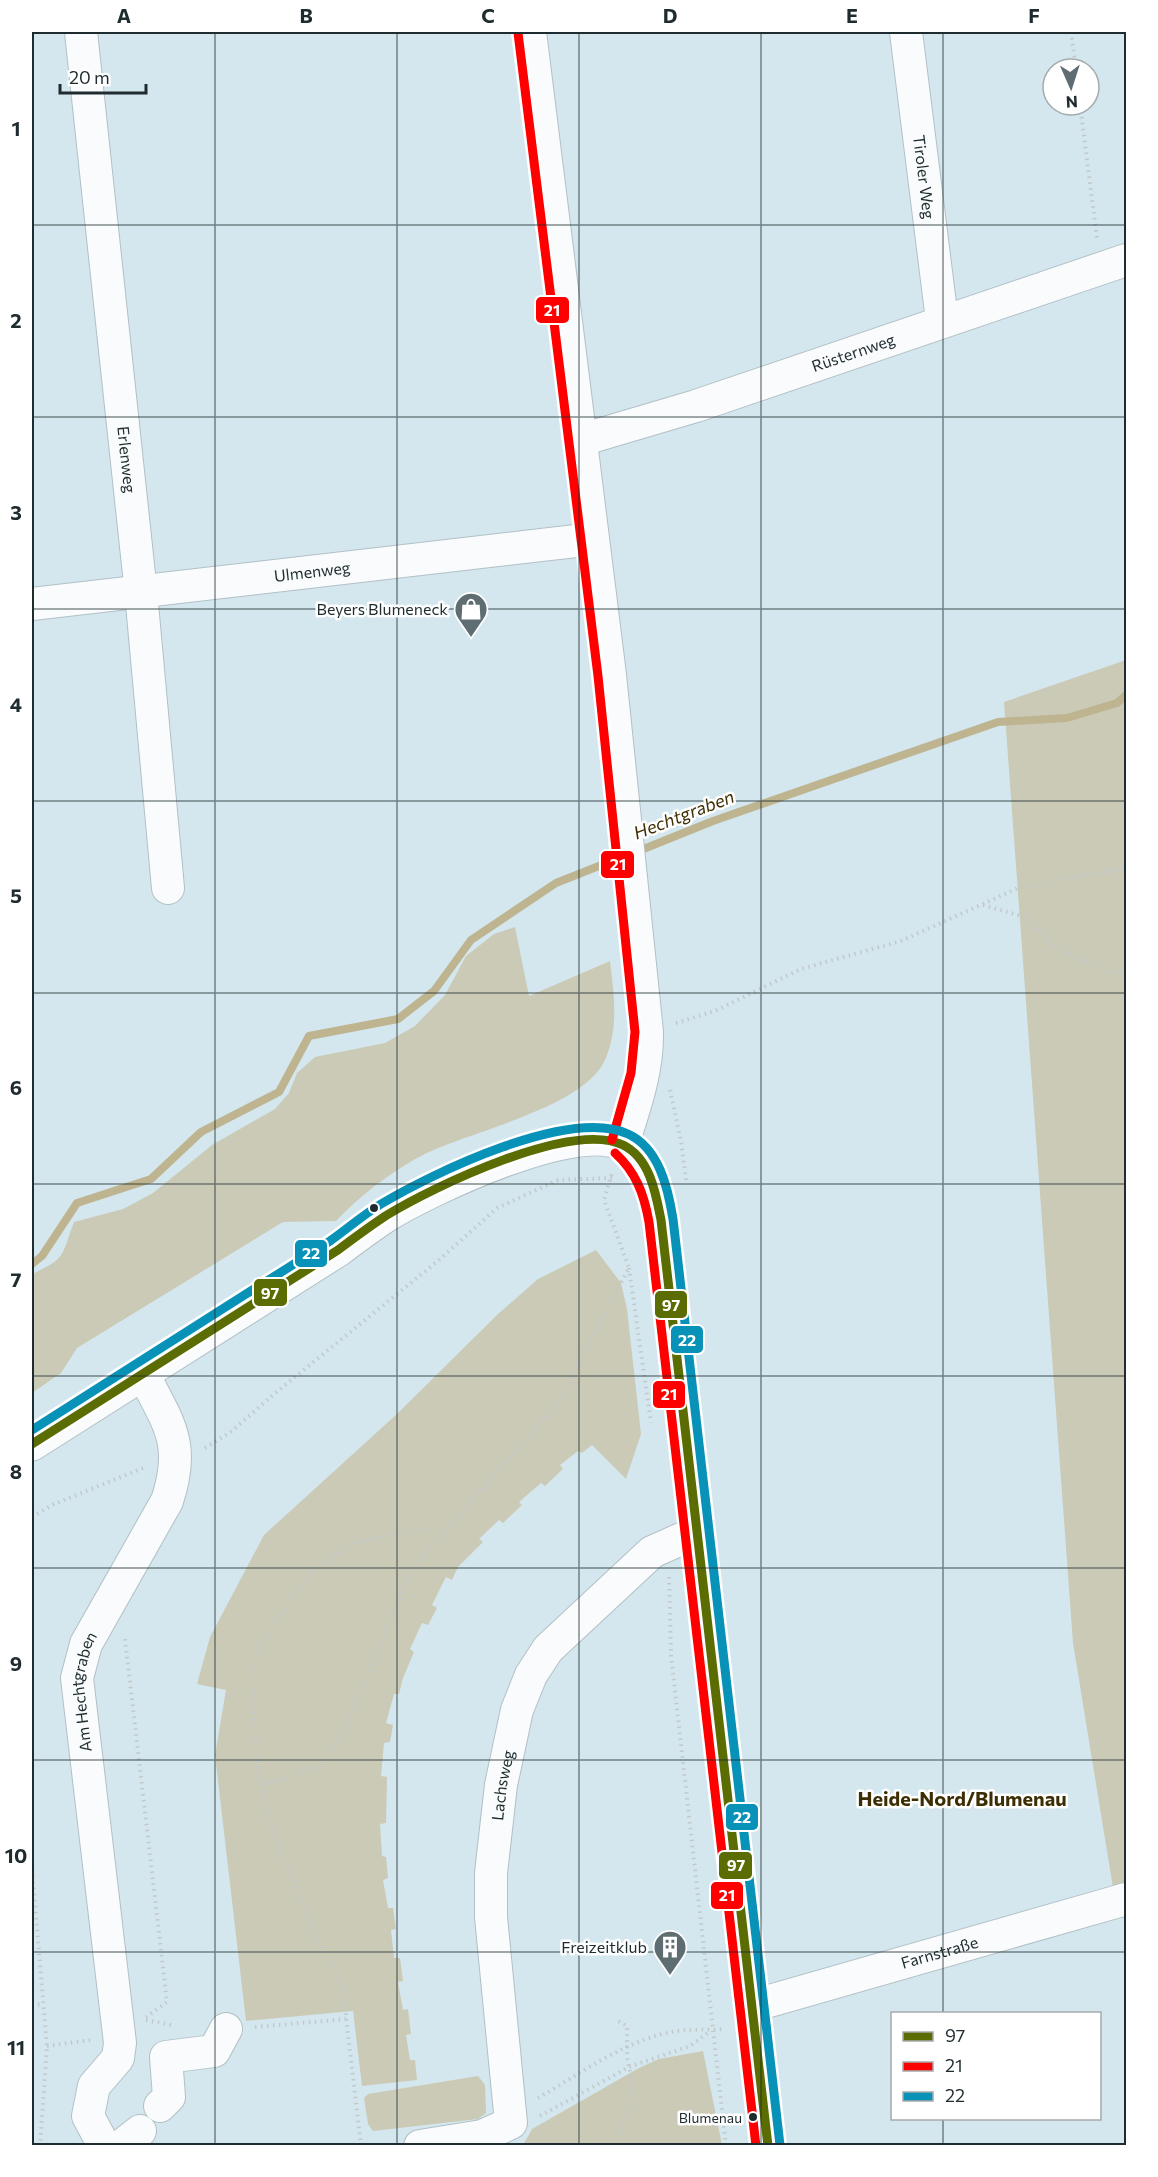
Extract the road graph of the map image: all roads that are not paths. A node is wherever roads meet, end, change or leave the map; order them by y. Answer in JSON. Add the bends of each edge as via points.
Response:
{"nodes":[{"id":1,"x":81,"y":32,"type":"edge"},
{"id":2,"x":530,"y":32,"type":"edge"},
{"id":3,"x":906,"y":32,"type":"edge"},
{"id":4,"x":1126,"y":260,"type":"edge"},
{"id":5,"x":942,"y":320,"type":"junction"},
{"id":6,"x":581,"y":440,"type":"junction"},
{"id":7,"x":593,"y":539,"type":"junction"},
{"id":8,"x":141,"y":593,"type":"junction"},
{"id":9,"x":32,"y":604,"type":"edge"},
{"id":10,"x":168,"y":888,"type":"dead end"},
{"id":11,"x":623,"y":1144,"type":"junction"},
{"id":12,"x":143,"y":1374,"type":"junction"},
{"id":13,"x":32,"y":1444,"type":"edge"},
{"id":14,"x":697,"y":1532,"type":"junction"},
{"id":15,"x":1126,"y":1899,"type":"edge"},
{"id":16,"x":754,"y":2016,"type":"junction"},
{"id":17,"x":226,"y":2029,"type":"dead end"},
{"id":18,"x":169,"y":2101,"type":"dead end"},
{"id":19,"x":104,"y":2145,"type":"edge"},
{"id":20,"x":420,"y":2145,"type":"edge"},
{"id":21,"x":768,"y":2145,"type":"edge"}],
"edges":[{"from":1,"to":8,"type":"street","name":"Erlenweg"},
{"from":2,"to":6,"type":"street"},
{"from":3,"to":5,"type":"street","name":"Tiroler Weg"},
{"from":4,"to":5,"type":"street","name":"Rüsternweg"},
{"from":5,"to":6,"type":"street","name":"Rüsternweg","via":[[696,406]]},
{"from":6,"to":7,"type":"street"},
{"from":7,"to":8,"type":"street","name":"Ulmenweg"},
{"from":7,"to":11,"type":"street","via":[[632,871],[648,1052]]},
{"from":8,"to":9,"type":"street","name":"Ulmenweg"},
{"from":8,"to":10,"type":"street","name":"Erlenweg"},
{"from":11,"to":12,"type":"street","via":[[586,1138],[551,1145],[453,1180],[387,1215]]},
{"from":11,"to":14,"type":"street","via":[[647,1170],[657,1196]]},
{"from":12,"to":13,"type":"street"},
{"from":12,"to":19,"type":"street","name":"Am Hechtgraben","via":[[171,1430],[177,1465],[167,1502],[86,1644],[76,1678],[120,2043],[118,2058],[94,2086],[88,2116]]},
{"from":14,"to":16,"type":"street"},
{"from":14,"to":20,"type":"street","name":"Lachsweg","via":[[652,1552],[548,1649],[531,1675],[517,1710],[501,1785],[491,1873],[491,1917],[511,2123],[482,2136]]},
{"from":15,"to":16,"type":"street","name":"Farnstraße"},
{"from":16,"to":21,"type":"street"},
{"from":17,"to":18,"type":"street","via":[[214,2051],[166,2057]]}]}
